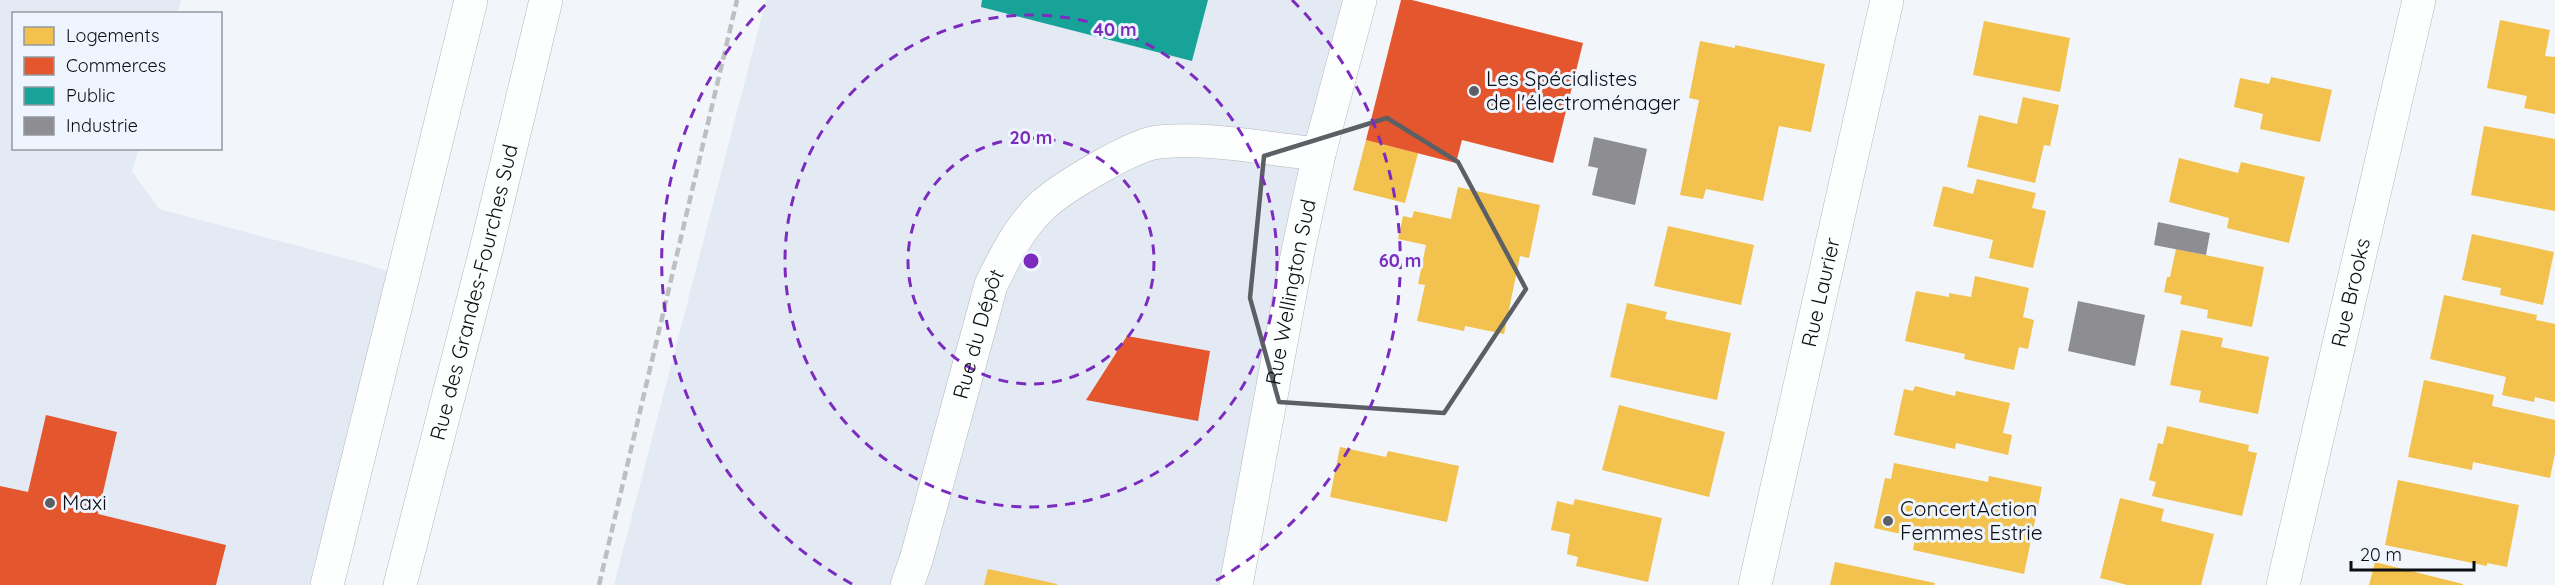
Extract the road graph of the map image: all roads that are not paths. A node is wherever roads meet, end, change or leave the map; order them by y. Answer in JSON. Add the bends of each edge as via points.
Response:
{"nodes":[{"id":1,"x":471,"y":0,"type":"edge"},
{"id":2,"x":546,"y":0,"type":"edge"},
{"id":3,"x":1360,"y":0,"type":"edge"},
{"id":4,"x":1887,"y":0,"type":"edge"},
{"id":5,"x":2420,"y":0,"type":"edge"},
{"id":6,"x":1319,"y":154,"type":"junction"},
{"id":7,"x":327,"y":585,"type":"edge"},
{"id":8,"x":400,"y":585,"type":"edge"},
{"id":9,"x":907,"y":585,"type":"edge"},
{"id":10,"x":1236,"y":585,"type":"edge"},
{"id":11,"x":1755,"y":585,"type":"edge"},
{"id":12,"x":2283,"y":585,"type":"edge"}],
"edges":[{"from":1,"to":7,"type":"street"},
{"from":2,"to":8,"type":"street","name":"Rue des Grandes-Fourches Sud"},
{"from":3,"to":6,"type":"street","name":"Rue Wellington Sud"},
{"from":4,"to":11,"type":"street","name":"Rue Laurier"},
{"from":5,"to":12,"type":"street","name":"Rue Brooks"},
{"from":6,"to":9,"type":"street","name":"Rue du Dépôt","via":[[1219,143],[1157,142],[1116,158],[1042,205],[1008,251],[991,285]]},
{"from":6,"to":10,"type":"street","name":"Rue Wellington Sud"}]}
